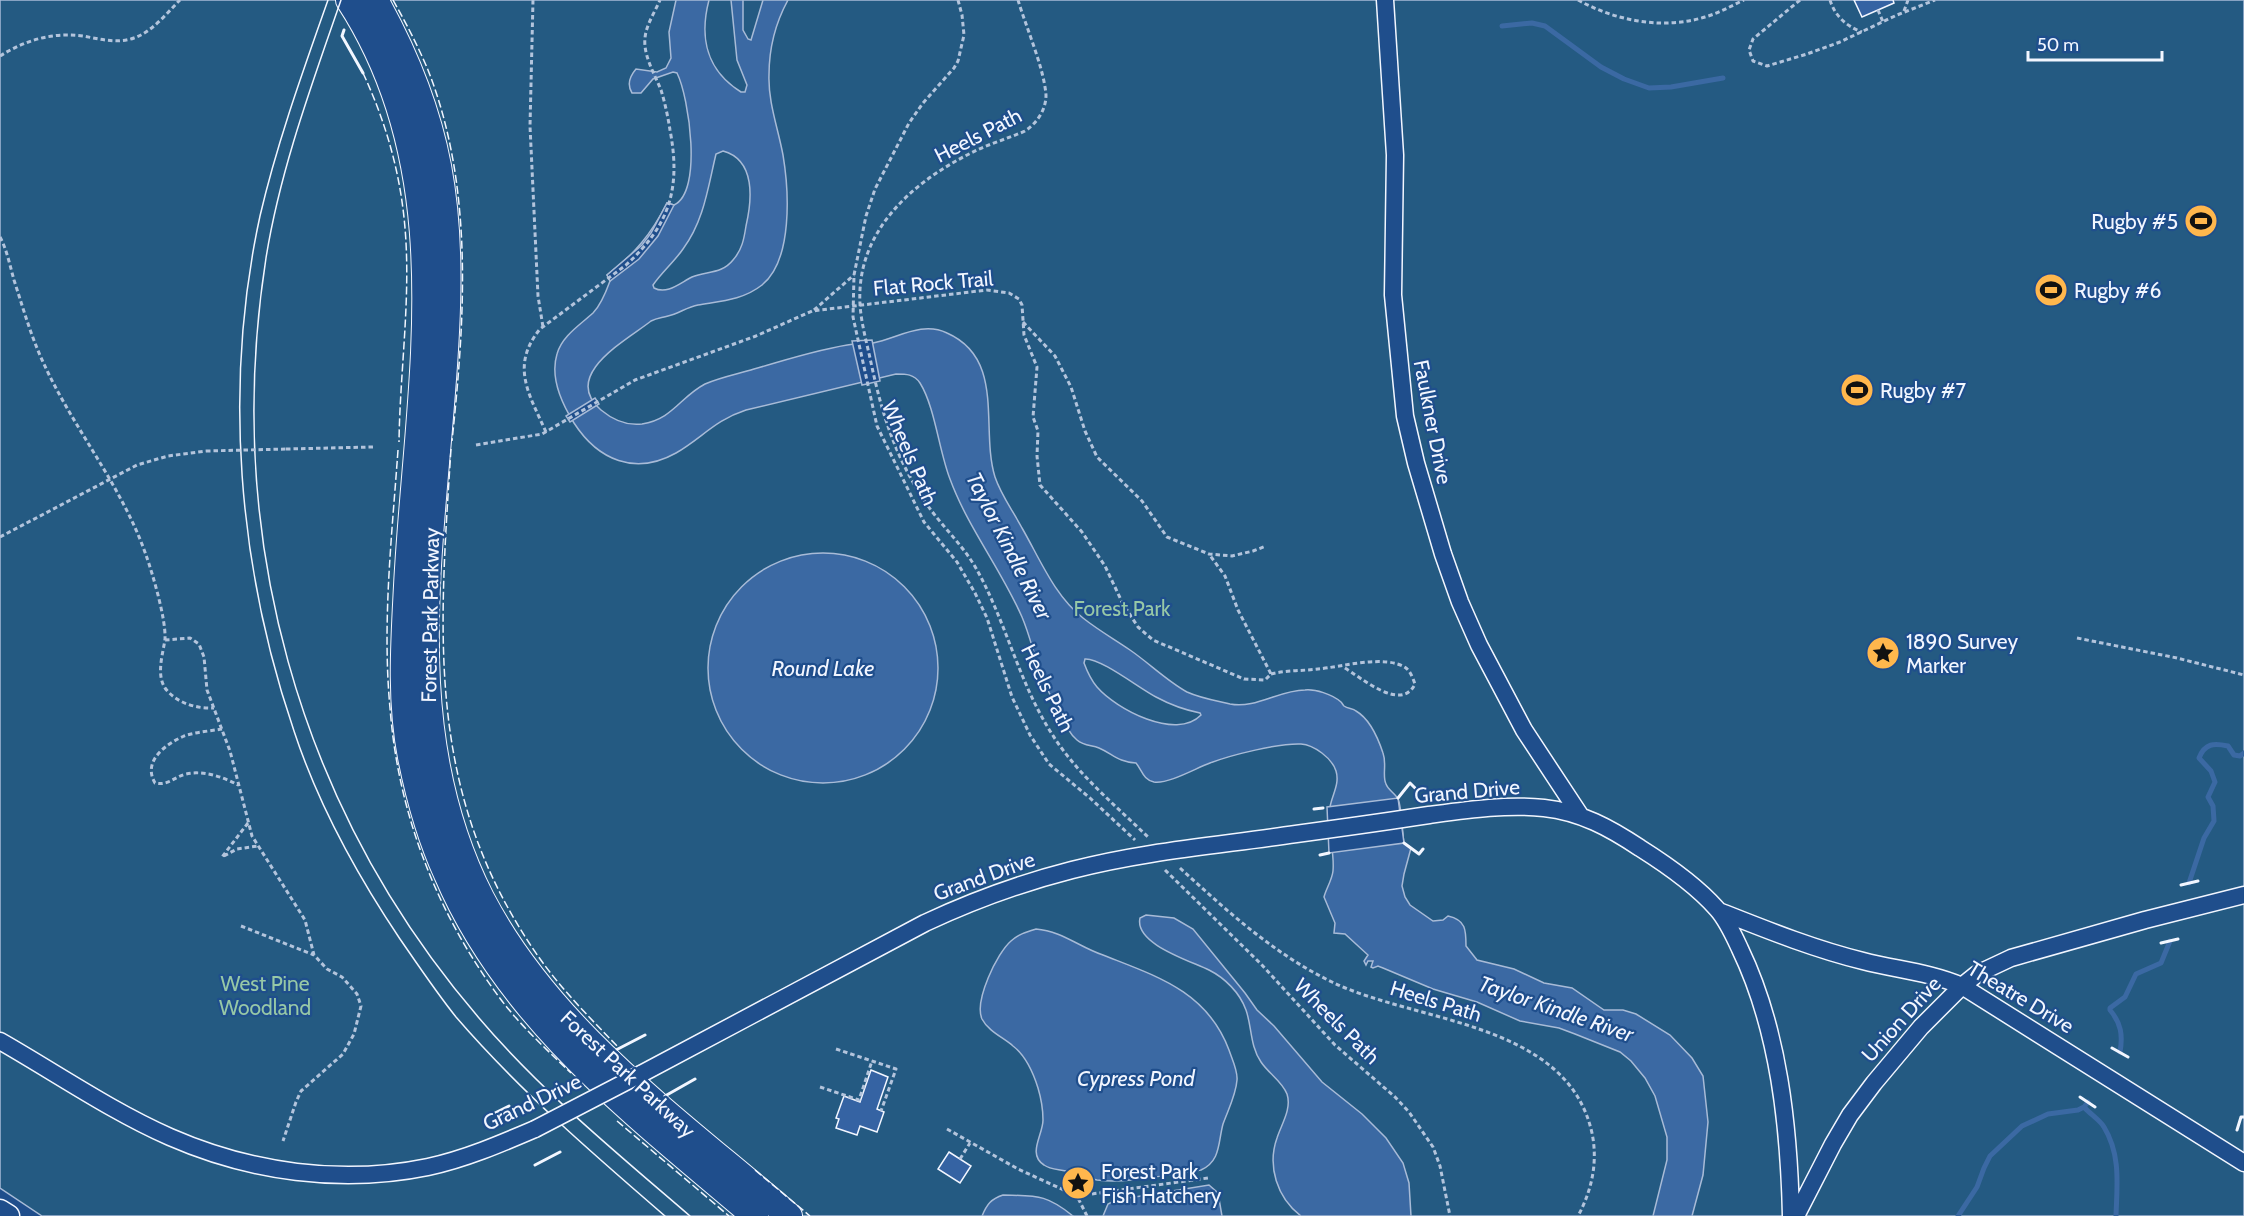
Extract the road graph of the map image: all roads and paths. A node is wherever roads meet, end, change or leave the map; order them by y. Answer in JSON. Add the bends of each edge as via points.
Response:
{"nodes":[{"id":1,"x":180,"y":0,"type":"edge"},
{"id":2,"x":533,"y":0,"type":"edge"},
{"id":3,"x":660,"y":0,"type":"edge"},
{"id":4,"x":958,"y":0,"type":"edge"},
{"id":5,"x":1017,"y":0,"type":"edge"},
{"id":6,"x":1385,"y":0,"type":"edge"},
{"id":7,"x":1578,"y":0,"type":"edge"},
{"id":8,"x":1744,"y":0,"type":"edge"},
{"id":9,"x":1800,"y":0,"type":"edge"},
{"id":10,"x":1830,"y":0,"type":"edge"},
{"id":11,"x":1908,"y":0,"type":"edge"},
{"id":12,"x":1935,"y":0,"type":"edge"},
{"id":13,"x":359,"y":2,"type":"edge"},
{"id":14,"x":1878,"y":10,"type":"dead end"},
{"id":15,"x":1904,"y":11,"type":"junction"},
{"id":16,"x":1883,"y":22,"type":"junction"},
{"id":17,"x":1862,"y":32,"type":"junction"},
{"id":18,"x":0,"y":57,"type":"edge"},
{"id":19,"x":0,"y":237,"type":"edge"},
{"id":20,"x":854,"y":275,"type":"junction"},
{"id":21,"x":860,"y":305,"type":"junction"},
{"id":22,"x":851,"y":306,"type":"junction"},
{"id":23,"x":812,"y":311,"type":"junction"},
{"id":24,"x":1023,"y":322,"type":"junction"},
{"id":25,"x":543,"y":327,"type":"junction"},
{"id":26,"x":547,"y":431,"type":"junction"},
{"id":27,"x":476,"y":445,"type":"dead end"},
{"id":28,"x":374,"y":447,"type":"dead end"},
{"id":29,"x":109,"y":479,"type":"junction"},
{"id":30,"x":0,"y":537,"type":"edge"},
{"id":31,"x":1266,"y":546,"type":"dead end"},
{"id":32,"x":1209,"y":554,"type":"junction"},
{"id":33,"x":2077,"y":638,"type":"dead end"},
{"id":34,"x":165,"y":640,"type":"junction"},
{"id":35,"x":1343,"y":667,"type":"junction"},
{"id":36,"x":1271,"y":674,"type":"junction"},
{"id":37,"x":2244,"y":675,"type":"edge"},
{"id":38,"x":214,"y":708,"type":"junction"},
{"id":39,"x":222,"y":729,"type":"junction"},
{"id":40,"x":238,"y":785,"type":"junction"},
{"id":41,"x":1580,"y":814,"type":"junction"},
{"id":42,"x":248,"y":823,"type":"junction"},
{"id":43,"x":1150,"y":839,"type":"dead end"},
{"id":44,"x":1135,"y":840,"type":"dead end"},
{"id":45,"x":258,"y":846,"type":"junction"},
{"id":46,"x":1180,"y":868,"type":"dead end"},
{"id":47,"x":1165,"y":870,"type":"dead end"},
{"id":48,"x":2244,"y":895,"type":"edge"},
{"id":49,"x":1719,"y":911,"type":"junction"},
{"id":50,"x":241,"y":926,"type":"dead end"},
{"id":51,"x":314,"y":955,"type":"junction"},
{"id":52,"x":1962,"y":986,"type":"junction"},
{"id":53,"x":0,"y":1041,"type":"edge"},
{"id":54,"x":836,"y":1049,"type":"dead end"},
{"id":55,"x":872,"y":1061,"type":"junction"},
{"id":56,"x":820,"y":1087,"type":"dead end"},
{"id":57,"x":881,"y":1111,"type":"dead end"},
{"id":58,"x":947,"y":1129,"type":"dead end"},
{"id":59,"x":283,"y":1141,"type":"dead end"},
{"id":60,"x":970,"y":1143,"type":"junction"},
{"id":61,"x":960,"y":1159,"type":"dead end"},
{"id":62,"x":2244,"y":1162,"type":"edge"},
{"id":63,"x":1208,"y":1178,"type":"dead end"},
{"id":64,"x":1077,"y":1196,"type":"junction"},
{"id":65,"x":0,"y":1211,"type":"edge"},
{"id":66,"x":8,"y":1216,"type":"edge"},
{"id":67,"x":755,"y":1216,"type":"edge"},
{"id":68,"x":789,"y":1216,"type":"edge"},
{"id":69,"x":1087,"y":1216,"type":"edge"},
{"id":70,"x":1450,"y":1216,"type":"edge"},
{"id":71,"x":1578,"y":1216,"type":"edge"},
{"id":72,"x":1791,"y":1216,"type":"edge"},
{"id":73,"x":1796,"y":1216,"type":"edge"}],
"edges":[{"from":1,"to":18,"type":"path","via":[[153,26],[132,39],[53,35],[25,43]]},
{"from":2,"to":25,"type":"path","via":[[530,126]]},
{"from":3,"to":25,"type":"path","via":[[644,40],[667,111],[675,152],[670,204],[650,242],[626,265]]},
{"from":4,"to":20,"type":"path","name":"Wheels Path","via":[[964,35],[958,61],[916,112],[881,176],[866,216]]},
{"from":5,"to":21,"type":"path","name":"Heels Path","via":[[1046,96],[1039,118],[1025,130],[938,172],[898,204],[869,248]]},
{"from":6,"to":41,"type":"street","name":"Faulkner Drive","via":[[1395,154],[1393,295],[1405,416],[1416,463],[1443,554],[1479,645],[1524,730]]},
{"from":7,"to":8,"type":"path","via":[[1614,15],[1659,23],[1704,17]]},
{"from":9,"to":17,"type":"path","via":[[1753,39],[1749,50],[1753,61],[1774,64]]},
{"from":10,"to":17,"type":"path","via":[[1839,17]]},
{"from":11,"to":15,"type":"path"},
{"from":12,"to":15,"type":"path"},
{"from":13,"to":67,"type":"main road","name":"Forest Park Parkway","via":[[398,103],[418,175],[423,222],[425,327],[403,659],[411,755],[427,823],[462,906],[522,1000],[592,1074]]},
{"from":13,"to":68,"type":"main road","name":"Forest Park Parkway","via":[[398,44],[422,105],[443,199],[447,318],[427,588],[425,679],[437,770],[462,854],[505,939],[562,1013],[654,1102]]},
{"from":14,"to":16,"type":"path"},
{"from":15,"to":16,"type":"path"},
{"from":16,"to":17,"type":"path"},
{"from":19,"to":29,"type":"path","via":[[43,362]]},
{"from":20,"to":22,"type":"path","name":"Wheels Path"},
{"from":20,"to":23,"type":"path"},
{"from":21,"to":22,"type":"path"},
{"from":21,"to":24,"type":"path","name":"Flat Rock Trail","via":[[987,290],[1009,293],[1019,299]]},
{"from":21,"to":43,"type":"path","name":"Heels Path","via":[[886,426],[921,496],[971,560],[989,592],[1016,661],[1052,735],[1083,773]]},
{"from":22,"to":23,"type":"path"},
{"from":22,"to":44,"type":"path","name":"Wheels Path","via":[[877,426],[915,505],[975,593],[1012,697],[1039,752]]},
{"from":23,"to":26,"type":"path","via":[[756,336],[656,371],[617,389]]},
{"from":24,"to":32,"type":"path","name":"Flat Rock Trail","via":[[1055,356],[1097,457],[1142,501],[1167,537]]},
{"from":24,"to":36,"type":"path","name":"Flat Rock Trail","via":[[1037,366],[1033,417],[1038,431],[1040,485],[1082,532],[1138,627],[1153,640],[1244,679],[1265,680]]},
{"from":25,"to":26,"type":"path","via":[[531,340],[523,366]]},
{"from":26,"to":27,"type":"path"},
{"from":28,"to":29,"type":"path","bridge":true,"via":[[206,451],[152,460]]},
{"from":29,"to":30,"type":"path"},
{"from":29,"to":34,"type":"path","via":[[146,554]]},
{"from":31,"to":32,"type":"path","name":"Flat Rock Trail","via":[[1232,556]]},
{"from":32,"to":36,"type":"path","via":[[1225,576]]},
{"from":33,"to":37,"type":"path"},
{"from":34,"to":38,"type":"path","via":[[190,638],[199,644]]},
{"from":34,"to":38,"type":"path","via":[[161,672],[164,687],[186,704]]},
{"from":35,"to":35,"type":"path","name":"Flat Rock Trail","via":[[1390,662],[1406,668],[1415,684],[1405,695],[1388,695]]},
{"from":35,"to":36,"type":"path","name":"Flat Rock Trail"},
{"from":38,"to":39,"type":"path"},
{"from":39,"to":40,"type":"path"},
{"from":39,"to":40,"type":"path","via":[[185,736],[168,744],[151,765],[151,776],[155,783],[163,785],[201,773]]},
{"from":40,"to":42,"type":"path"},
{"from":41,"to":49,"type":"street","name":"Grand Drive","via":[[1651,854]]},
{"from":41,"to":53,"type":"street","name":"Grand Drive","bridge":true,"via":[[1514,807],[1401,819],[1131,858],[1018,885],[925,923],[535,1129],[427,1167],[355,1175],[279,1170],[222,1156],[126,1115]]},
{"from":42,"to":45,"type":"path"},
{"from":42,"to":45,"type":"path","via":[[222,857],[237,849]]},
{"from":45,"to":51,"type":"path","via":[[305,920]]},
{"from":46,"to":71,"type":"path","name":"Heels Path","via":[[1244,925],[1314,972],[1358,992],[1500,1037],[1529,1051],[1554,1070],[1584,1109],[1593,1138],[1593,1177]]},
{"from":47,"to":70,"type":"path","name":"Wheels Path","via":[[1261,964],[1335,1045],[1395,1097],[1421,1126],[1436,1156]]},
{"from":48,"to":52,"type":"street","name":"Union Drive","via":[[2011,958]]},
{"from":49,"to":52,"type":"street","name":"Theatre Drive","via":[[1827,952],[1921,972]]},
{"from":49,"to":72,"type":"street","name":"Grand Drive","via":[[1744,957],[1770,1035],[1785,1124]]},
{"from":50,"to":51,"type":"path"},
{"from":51,"to":59,"type":"path","via":[[357,994],[360,1013],[343,1053],[301,1091]]},
{"from":52,"to":62,"type":"street","name":"Theatre Drive"},
{"from":52,"to":73,"type":"street","name":"Union Drive","via":[[1898,1053],[1850,1115]]},
{"from":54,"to":55,"type":"path"},
{"from":55,"to":56,"type":"path","via":[[859,1100]]},
{"from":55,"to":57,"type":"path","via":[[896,1069]]},
{"from":58,"to":60,"type":"path"},
{"from":60,"to":61,"type":"path"},
{"from":60,"to":64,"type":"path"},
{"from":63,"to":64,"type":"path"},
{"from":64,"to":69,"type":"path"},
{"from":65,"to":66,"type":"main road"}]}
